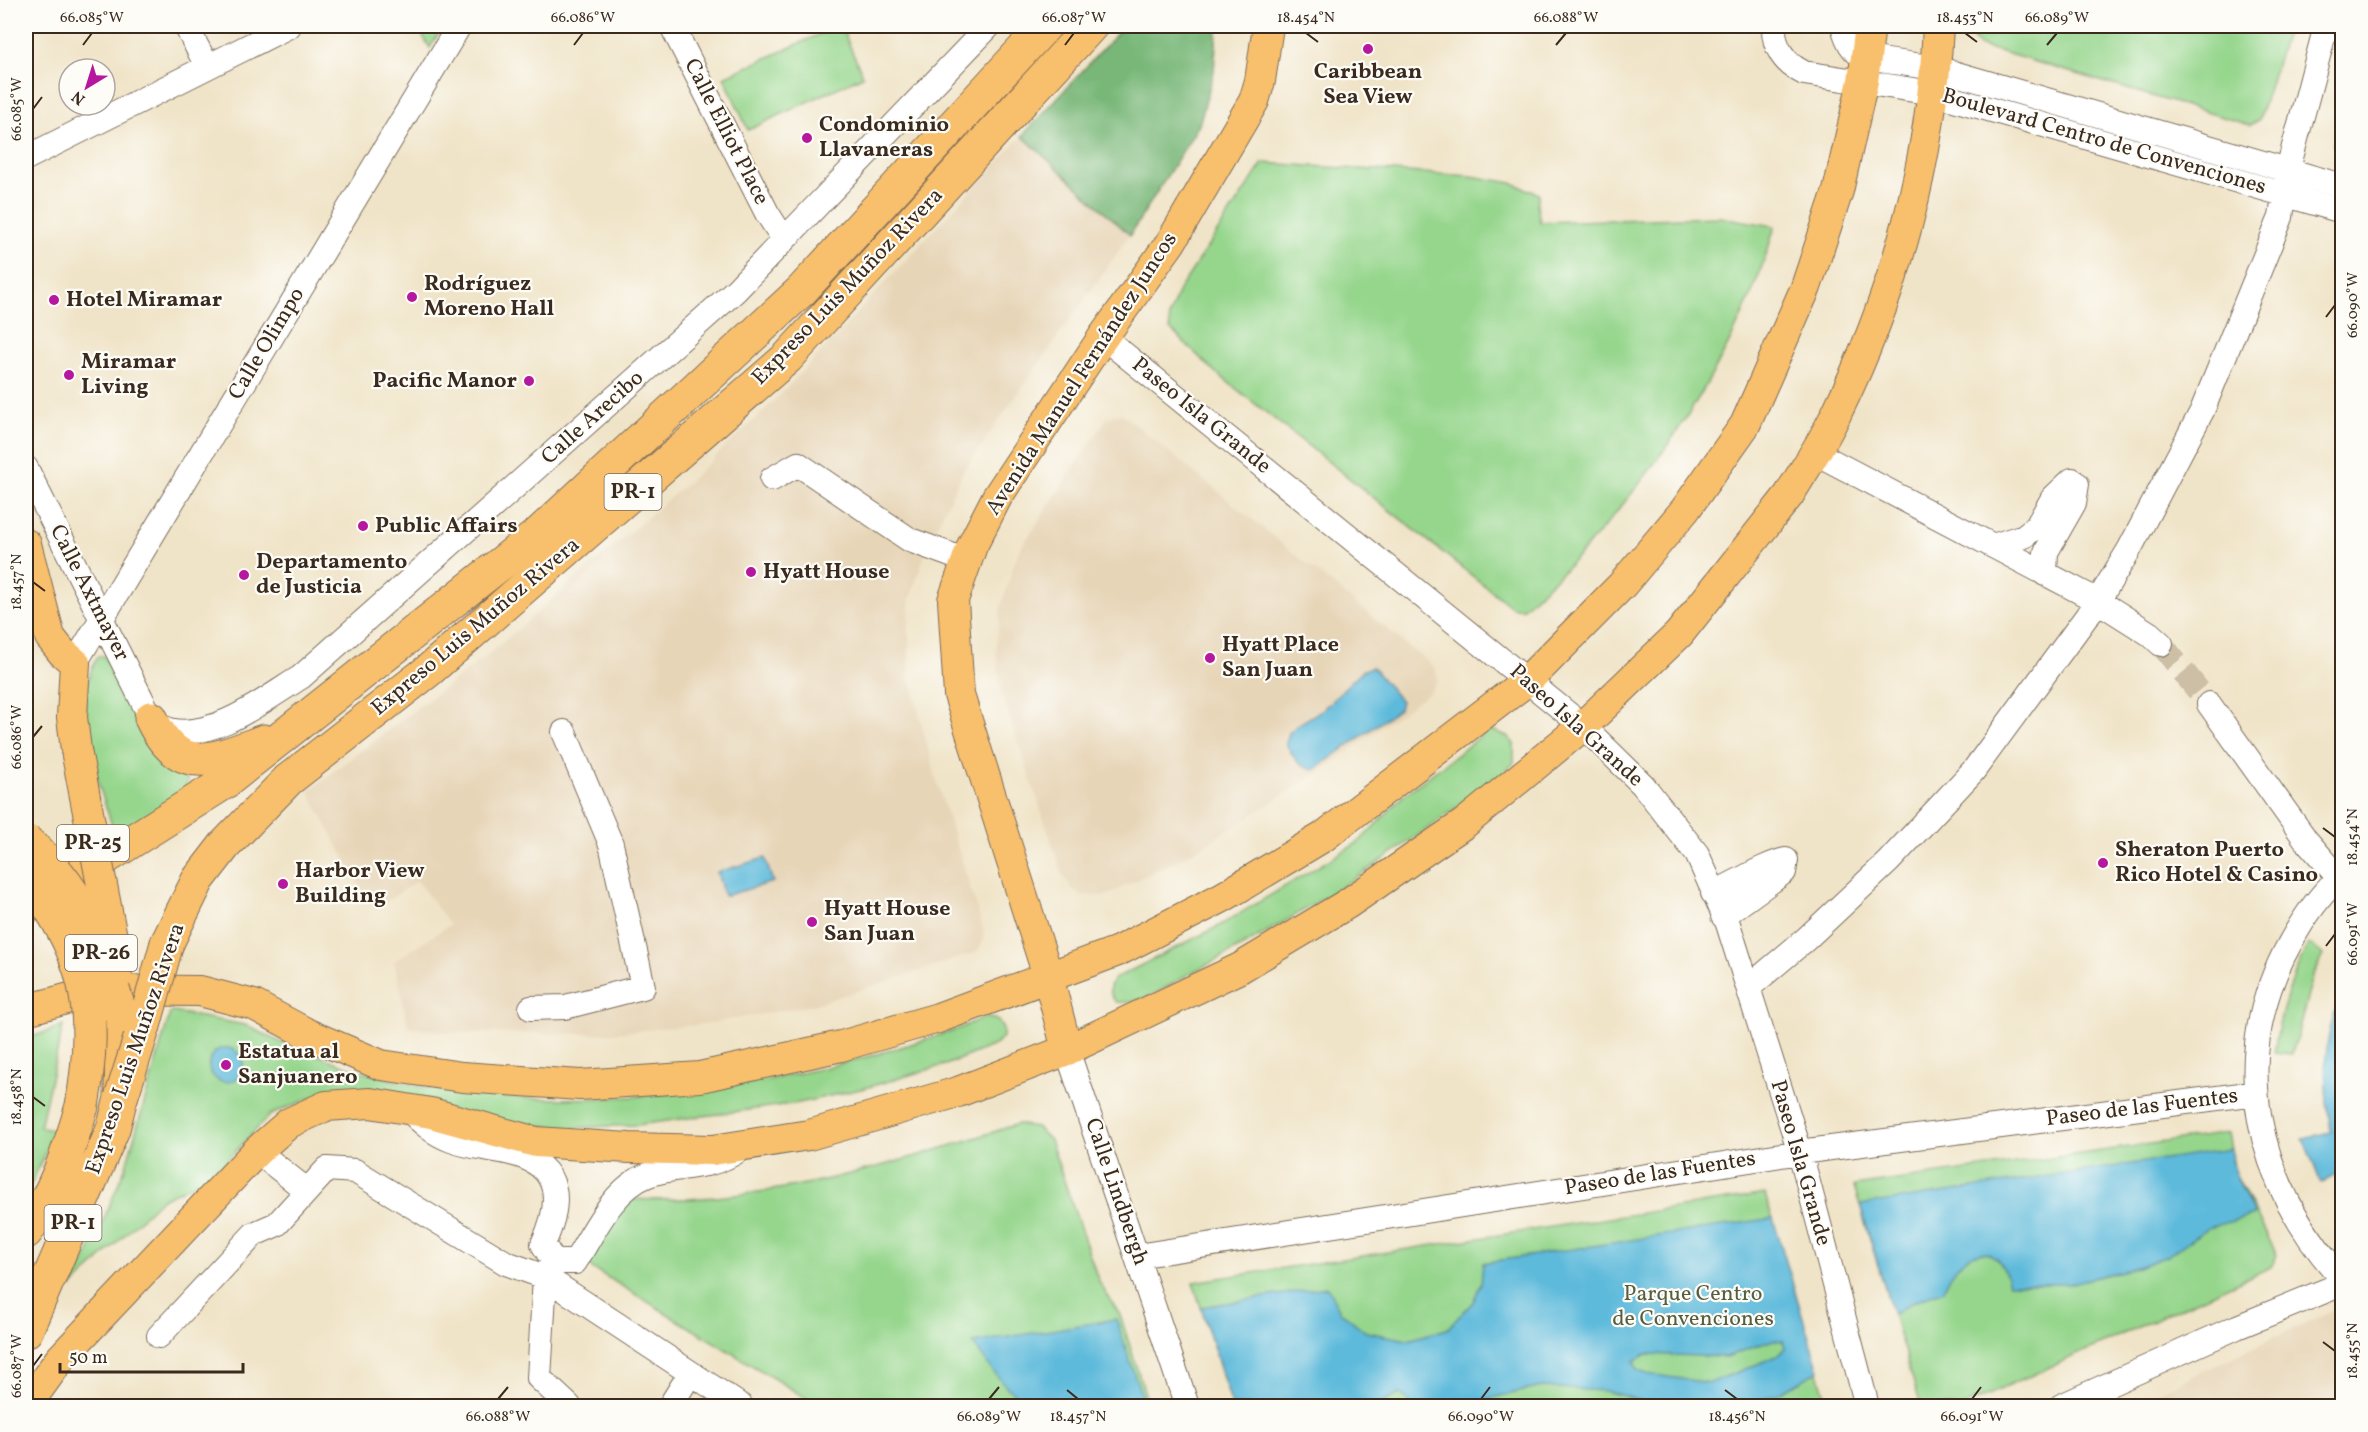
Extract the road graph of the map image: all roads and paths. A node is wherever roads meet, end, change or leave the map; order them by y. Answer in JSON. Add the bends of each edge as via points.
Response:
{"nodes":[{"id":1,"x":186,"y":26,"type":"edge"},
{"id":2,"x":289,"y":26,"type":"edge"},
{"id":3,"x":459,"y":26,"type":"edge"},
{"id":4,"x":672,"y":26,"type":"edge"},
{"id":5,"x":989,"y":26,"type":"edge"},
{"id":6,"x":1045,"y":26,"type":"edge"},
{"id":7,"x":1091,"y":26,"type":"edge"},
{"id":8,"x":1268,"y":26,"type":"edge"},
{"id":9,"x":1774,"y":26,"type":"edge"},
{"id":10,"x":1843,"y":26,"type":"edge"},
{"id":11,"x":1870,"y":26,"type":"edge"},
{"id":12,"x":1938,"y":26,"type":"edge"},
{"id":13,"x":2326,"y":26,"type":"edge"},
{"id":14,"x":207,"y":66,"type":"junction"},
{"id":15,"x":1864,"y":70,"type":"junction"},
{"id":16,"x":1934,"y":81,"type":"junction"},
{"id":17,"x":26,"y":158,"type":"edge"},
{"id":18,"x":2288,"y":169,"type":"junction"},
{"id":19,"x":2343,"y":186,"type":"edge"},
{"id":20,"x":2285,"y":193,"type":"junction"},
{"id":21,"x":2343,"y":211,"type":"edge"},
{"id":22,"x":783,"y":238,"type":"junction"},
{"id":23,"x":1103,"y":337,"type":"junction"},
{"id":24,"x":1814,"y":452,"type":"junction"},
{"id":25,"x":26,"y":468,"type":"edge"},
{"id":26,"x":772,"y":479,"type":"dead end"},
{"id":27,"x":26,"y":544,"type":"edge"},
{"id":28,"x":1993,"y":546,"type":"junction"},
{"id":29,"x":967,"y":561,"type":"junction"},
{"id":30,"x":2045,"y":574,"type":"junction"},
{"id":31,"x":2098,"y":601,"type":"junction"},
{"id":32,"x":102,"y":618,"type":"junction"},
{"id":33,"x":2161,"y":644,"type":"tunnel mouth"},
{"id":34,"x":75,"y":663,"type":"junction"},
{"id":35,"x":1528,"y":680,"type":"junction"},
{"id":36,"x":2209,"y":704,"type":"tunnel mouth"},
{"id":37,"x":151,"y":718,"type":"junction"},
{"id":38,"x":1583,"y":726,"type":"junction"},
{"id":39,"x":291,"y":730,"type":"junction"},
{"id":40,"x":564,"y":732,"type":"dead end"},
{"id":41,"x":26,"y":841,"type":"edge"},
{"id":42,"x":26,"y":875,"type":"edge"},
{"id":43,"x":2341,"y":877,"type":"edge"},
{"id":44,"x":1713,"y":893,"type":"junction"},
{"id":45,"x":26,"y":908,"type":"edge"},
{"id":46,"x":1724,"y":916,"type":"junction"},
{"id":47,"x":1048,"y":976,"type":"junction"},
{"id":48,"x":1749,"y":987,"type":"junction"},
{"id":49,"x":531,"y":1008,"type":"dead end"},
{"id":50,"x":26,"y":1010,"type":"edge"},
{"id":51,"x":122,"y":1017,"type":"junction"},
{"id":52,"x":1067,"y":1050,"type":"junction"},
{"id":53,"x":2256,"y":1093,"type":"junction"},
{"id":54,"x":121,"y":1098,"type":"junction"},
{"id":55,"x":408,"y":1108,"type":"junction"},
{"id":56,"x":750,"y":1144,"type":"junction"},
{"id":57,"x":257,"y":1152,"type":"junction"},
{"id":58,"x":1800,"y":1152,"type":"junction"},
{"id":59,"x":306,"y":1190,"type":"junction"},
{"id":60,"x":26,"y":1232,"type":"edge"},
{"id":61,"x":1137,"y":1256,"type":"junction"},
{"id":62,"x":550,"y":1270,"type":"junction"},
{"id":63,"x":2343,"y":1278,"type":"edge"},
{"id":64,"x":2343,"y":1284,"type":"edge"},
{"id":65,"x":26,"y":1331,"type":"edge"},
{"id":66,"x":159,"y":1336,"type":"dead end"},
{"id":67,"x":690,"y":1374,"type":"junction"},
{"id":68,"x":26,"y":1407,"type":"edge"},
{"id":69,"x":569,"y":1407,"type":"edge"},
{"id":70,"x":670,"y":1407,"type":"edge"},
{"id":71,"x":741,"y":1407,"type":"edge"},
{"id":72,"x":1187,"y":1407,"type":"edge"},
{"id":73,"x":1867,"y":1407,"type":"edge"},
{"id":74,"x":2061,"y":1407,"type":"edge"}],
"edges":[{"from":1,"to":14,"type":"street"},
{"from":2,"to":14,"type":"street"},
{"from":3,"to":32,"type":"street","name":"Calle Olimpo"},
{"from":4,"to":22,"type":"street","name":"Calle Elliot Place"},
{"from":5,"to":22,"type":"street","name":"Calle Arecibo"},
{"from":6,"to":39,"type":"highway","name":"Expreso Luis Muñoz Rivera","number":"PR-1","via":[[792,299],[538,534]]},
{"from":7,"to":54,"type":"highway","name":"Expreso Luis Muñoz Rivera","number":"PR-1","bridge":true,"via":[[787,358],[428,671],[288,780],[218,854],[198,880],[167,943]]},
{"from":8,"to":23,"type":"main road","name":"Avenida Manuel Fernández Juncos","via":[[1254,101],[1170,242]]},
{"from":9,"to":15,"type":"street","name":"Boulevard Centro de Convenciones","via":[[1777,47],[1794,68],[1804,73]]},
{"from":10,"to":15,"type":"street"},
{"from":11,"to":15,"type":"main road"},
{"from":12,"to":16,"type":"main road"},
{"from":13,"to":18,"type":"street"},
{"from":14,"to":17,"type":"street"},
{"from":15,"to":16,"type":"street","name":"Boulevard Centro de Convenciones"},
{"from":15,"to":35,"type":"main road","via":[[1838,191],[1806,287],[1745,425],[1685,510],[1622,585]]},
{"from":16,"to":18,"type":"street","name":"Boulevard Centro de Convenciones"},
{"from":16,"to":20,"type":"street","name":"Boulevard Centro de Convenciones"},
{"from":16,"to":24,"type":"main road","via":[[1909,224],[1875,329],[1837,414]]},
{"from":18,"to":19,"type":"street","name":"Boulevard Centro de Convenciones"},
{"from":18,"to":20,"type":"street"},
{"from":20,"to":21,"type":"street","name":"Boulevard Centro de Convenciones"},
{"from":20,"to":31,"type":"street","via":[[2281,217],[2202,411],[2169,478]]},
{"from":22,"to":37,"type":"street","name":"Calle Arecibo","via":[[736,290],[301,677],[238,716],[208,728],[168,730]]},
{"from":23,"to":29,"type":"main road","name":"Avenida Manuel Fernández Juncos","via":[[997,497]]},
{"from":23,"to":35,"type":"street","name":"Paseo Isla Grande"},
{"from":24,"to":28,"type":"street"},
{"from":24,"to":38,"type":"main road","via":[[1789,495],[1679,634]]},
{"from":25,"to":32,"type":"street","name":"Calle Axtmayer"},
{"from":26,"to":29,"type":"street","via":[[798,464],[910,540]]},
{"from":27,"to":34,"type":"main road","via":[[50,637]]},
{"from":28,"to":30,"type":"street"},
{"from":28,"to":30,"type":"street","via":[[2024,536],[2037,526],[2053,498],[2074,482],[2074,503],[2046,552]]},
{"from":29,"to":47,"type":"main road","name":"Avenida Manuel Fernández Juncos","via":[[953,600],[959,695]]},
{"from":30,"to":31,"type":"street"},
{"from":31,"to":33,"type":"street"},
{"from":31,"to":48,"type":"street","via":[[1974,770],[1888,862]]},
{"from":32,"to":34,"type":"street","name":"Calle Olimpo"},
{"from":32,"to":37,"type":"street","name":"Calle Axtmayer"},
{"from":34,"to":51,"type":"main road","number":"PR-25","bridge":true,"via":[[72,717],[76,750],[112,937]]},
{"from":35,"to":38,"type":"street","name":"Paseo Isla Grande"},
{"from":35,"to":47,"type":"main road","via":[[1323,837],[1223,897],[1118,951]]},
{"from":36,"to":43,"type":"street","via":[[2306,840]]},
{"from":37,"to":39,"type":"highway","via":[[170,749],[187,758],[209,760]]},
{"from":38,"to":44,"type":"street","name":"Paseo Isla Grande","via":[[1643,784],[1696,854]]},
{"from":38,"to":52,"type":"main road","via":[[1465,823],[1347,904],[1240,968]]},
{"from":39,"to":45,"type":"highway","name":"Expreso Luis Muñoz Rivera","number":"PR-1","via":[[224,783]]},
{"from":40,"to":49,"type":"street","via":[[611,844],[643,987],[566,1007]]},
{"from":41,"to":51,"type":"highway","number":"PR-26","bridge":true,"via":[[74,891],[90,922]]},
{"from":42,"to":60,"type":"highway","bridge":true,"via":[[74,951],[90,1020],[90,1060],[70,1146],[54,1185]]},
{"from":43,"to":53,"type":"street","via":[[2299,927],[2271,983],[2259,1022]]},
{"from":44,"to":46,"type":"street","name":"Paseo Isla Grande"},
{"from":44,"to":46,"type":"street","via":[[1786,860],[1784,872]]},
{"from":46,"to":48,"type":"street","name":"Paseo Isla Grande"},
{"from":47,"to":50,"type":"main road","via":[[938,1018],[841,1046],[700,1077],[580,1084],[462,1077],[381,1065],[310,1035],[254,1005],[200,991],[99,990]]},
{"from":47,"to":52,"type":"main road","name":"Calle Lindbergh"},
{"from":48,"to":58,"type":"street","name":"Paseo Isla Grande"},
{"from":51,"to":54,"type":"highway","number":"PR-26","bridge":true},
{"from":52,"to":56,"type":"main road","via":[[958,1092],[809,1135]]},
{"from":52,"to":61,"type":"street","name":"Calle Lindbergh"},
{"from":53,"to":58,"type":"street","name":"Paseo de las Fuentes"},
{"from":53,"to":63,"type":"street","via":[[2264,1143],[2285,1199],[2324,1258]]},
{"from":54,"to":65,"type":"highway","name":"Expreso Luis Muñoz Rivera","number":"PR-1","via":[[101,1160]]},
{"from":55,"to":56,"type":"main road","via":[[536,1142],[713,1150]]},
{"from":55,"to":57,"type":"main road","via":[[370,1103],[326,1106],[290,1123]]},
{"from":55,"to":62,"type":"street","via":[[428,1128],[452,1141],[516,1154],[541,1167],[552,1181],[557,1197],[552,1226],[543,1244]]},
{"from":56,"to":62,"type":"street","via":[[718,1163],[649,1175],[631,1184],[602,1218],[575,1262]]},
{"from":57,"to":59,"type":"street"},
{"from":57,"to":68,"type":"main road","via":[[60,1359]]},
{"from":58,"to":61,"type":"street","name":"Paseo de las Fuentes"},
{"from":58,"to":73,"type":"street","name":"Paseo Isla Grande"},
{"from":59,"to":62,"type":"street","via":[[327,1169],[355,1170],[507,1263]]},
{"from":59,"to":66,"type":"street","via":[[277,1224],[254,1234]]},
{"from":61,"to":72,"type":"street","name":"Calle Lindbergh"},
{"from":62,"to":67,"type":"street"},
{"from":62,"to":69,"type":"street","via":[[539,1378]]},
{"from":64,"to":74,"type":"street"},
{"from":67,"to":70,"type":"street"},
{"from":67,"to":71,"type":"street"}]}
